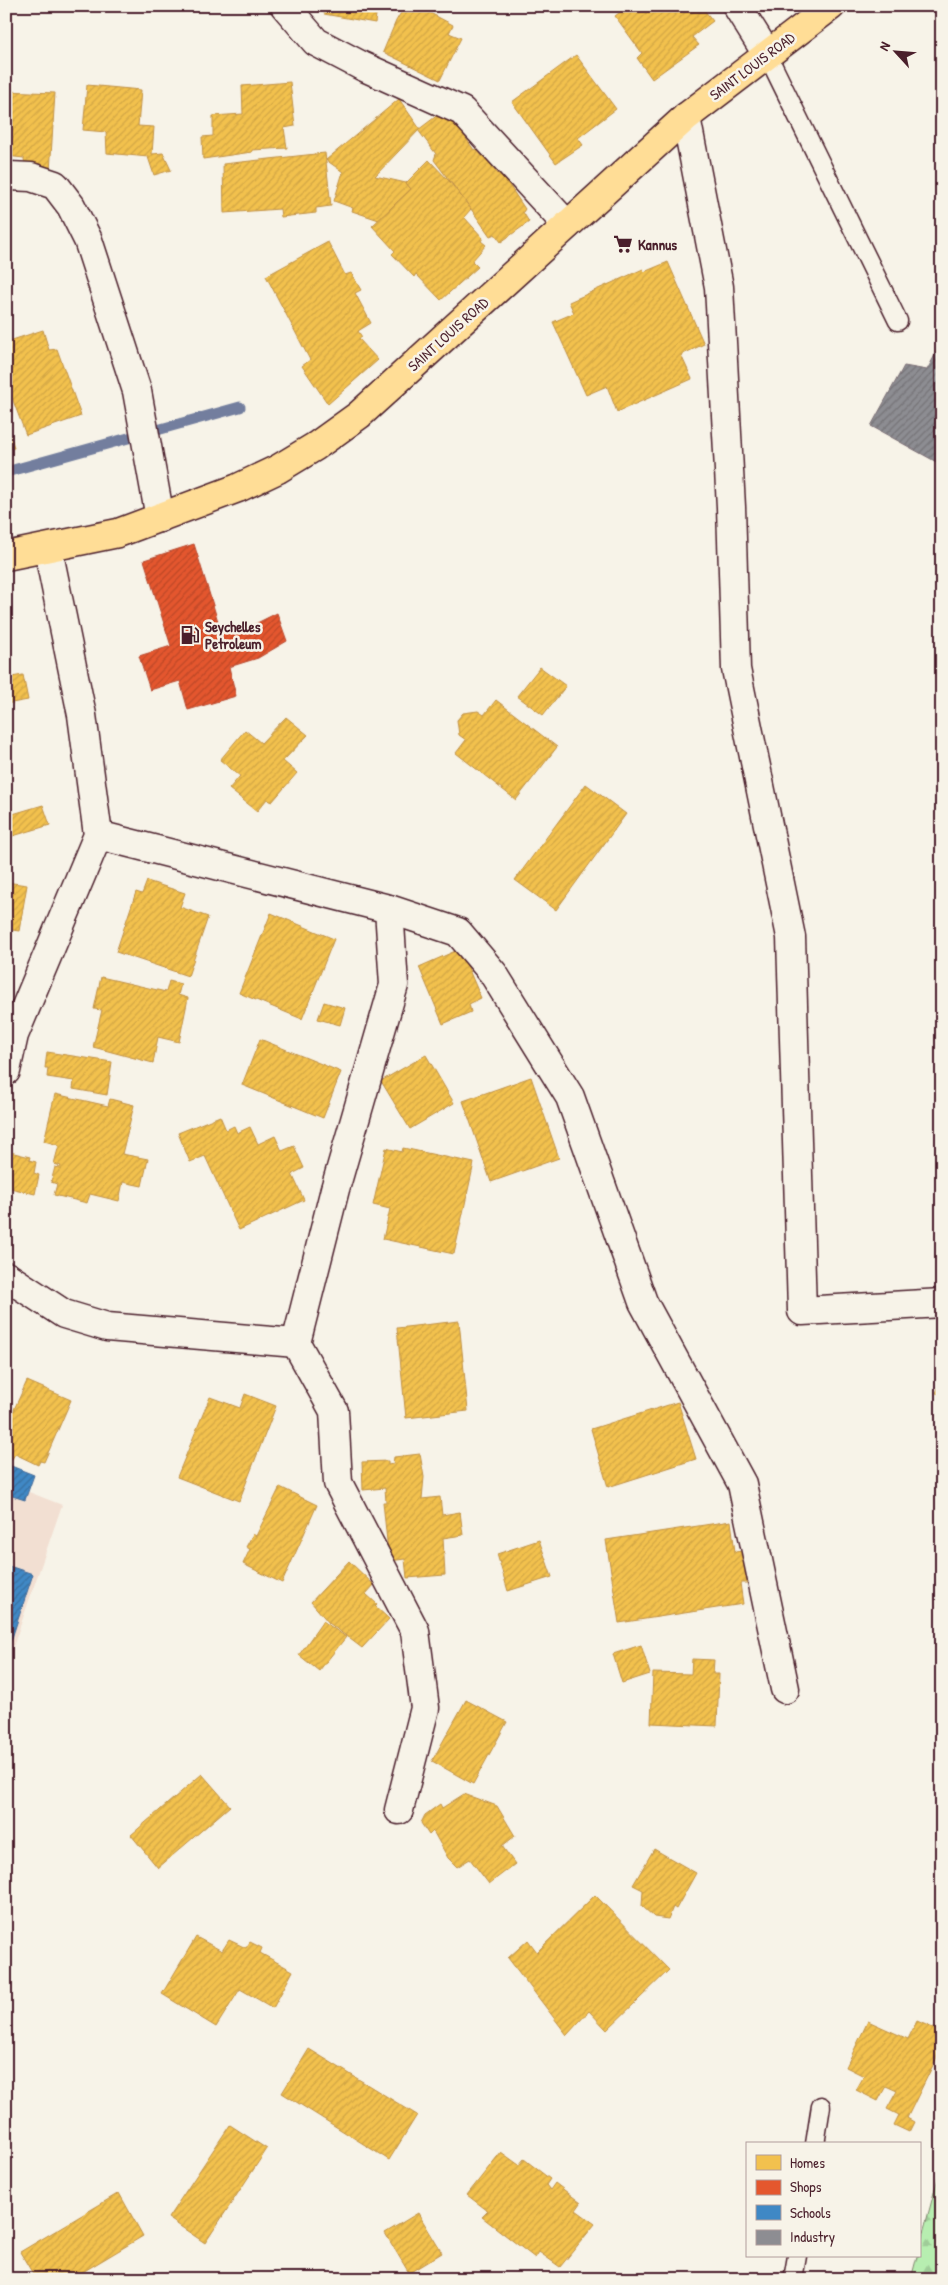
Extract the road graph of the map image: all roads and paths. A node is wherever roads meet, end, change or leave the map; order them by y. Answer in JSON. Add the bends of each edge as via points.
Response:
{"nodes":[{"id":1,"x":285,"y":6,"type":"edge"},
{"id":2,"x":737,"y":6,"type":"edge"},
{"id":3,"x":831,"y":6,"type":"edge"},
{"id":4,"x":767,"y":54,"type":"junction"},
{"id":5,"x":686,"y":116,"type":"junction"},
{"id":6,"x":9,"y":176,"type":"dead end"},
{"id":7,"x":567,"y":225,"type":"junction"},
{"id":8,"x":898,"y":321,"type":"dead end"},
{"id":9,"x":160,"y":518,"type":"junction"},
{"id":10,"x":48,"y":549,"type":"junction"},
{"id":11,"x":6,"y":556,"type":"edge"},
{"id":12,"x":98,"y":835,"type":"junction"},
{"id":13,"x":389,"y":909,"type":"junction"},
{"id":14,"x":6,"y":1071,"type":"edge"},
{"id":15,"x":6,"y":1276,"type":"edge"},
{"id":16,"x":942,"y":1303,"type":"edge"},
{"id":17,"x":296,"y":1343,"type":"junction"},
{"id":18,"x":785,"y":1688,"type":"dead end"},
{"id":19,"x":399,"y":1810,"type":"dead end"},
{"id":20,"x":821,"y":2106,"type":"dead end"},
{"id":21,"x":815,"y":2142,"type":"edge"},
{"id":22,"x":796,"y":2258,"type":"edge"},
{"id":23,"x":793,"y":2279,"type":"edge"}],
"edges":[{"from":1,"to":7,"type":"street","via":[[316,42],[462,111]]},
{"from":2,"to":4,"type":"street"},
{"from":3,"to":4,"type":"main road","name":"SAINT LOUIS ROAD"},
{"from":4,"to":5,"type":"main road","name":"SAINT LOUIS ROAD"},
{"from":4,"to":8,"type":"lane"},
{"from":5,"to":7,"type":"main road","name":"SAINT LOUIS ROAD"},
{"from":5,"to":16,"type":"street","via":[[719,287],[736,669],[791,937],[802,1311]]},
{"from":6,"to":9,"type":"street","via":[[31,177],[55,185],[71,206],[88,240],[137,392]]},
{"from":7,"to":9,"type":"main road","name":"SAINT LOUIS ROAD","via":[[359,415],[316,446],[238,488]]},
{"from":9,"to":10,"type":"main road","name":"SAINT LOUIS ROAD","via":[[118,534]]},
{"from":10,"to":11,"type":"main road","name":"SAINT LOUIS ROAD"},
{"from":10,"to":12,"type":"street","via":[[82,715]]},
{"from":12,"to":13,"type":"street"},
{"from":12,"to":14,"type":"street","via":[[14,1035]]},
{"from":13,"to":17,"type":"street","via":[[394,985],[335,1189]]},
{"from":13,"to":18,"type":"street","via":[[458,932],[493,972],[570,1097],[643,1302],[742,1484]]},
{"from":15,"to":17,"type":"street","via":[[64,1314],[107,1327]]},
{"from":17,"to":19,"type":"street","via":[[334,1411],[338,1483],[415,1631],[425,1708]]},
{"from":20,"to":21,"type":"lane"},
{"from":22,"to":23,"type":"lane"}]}
